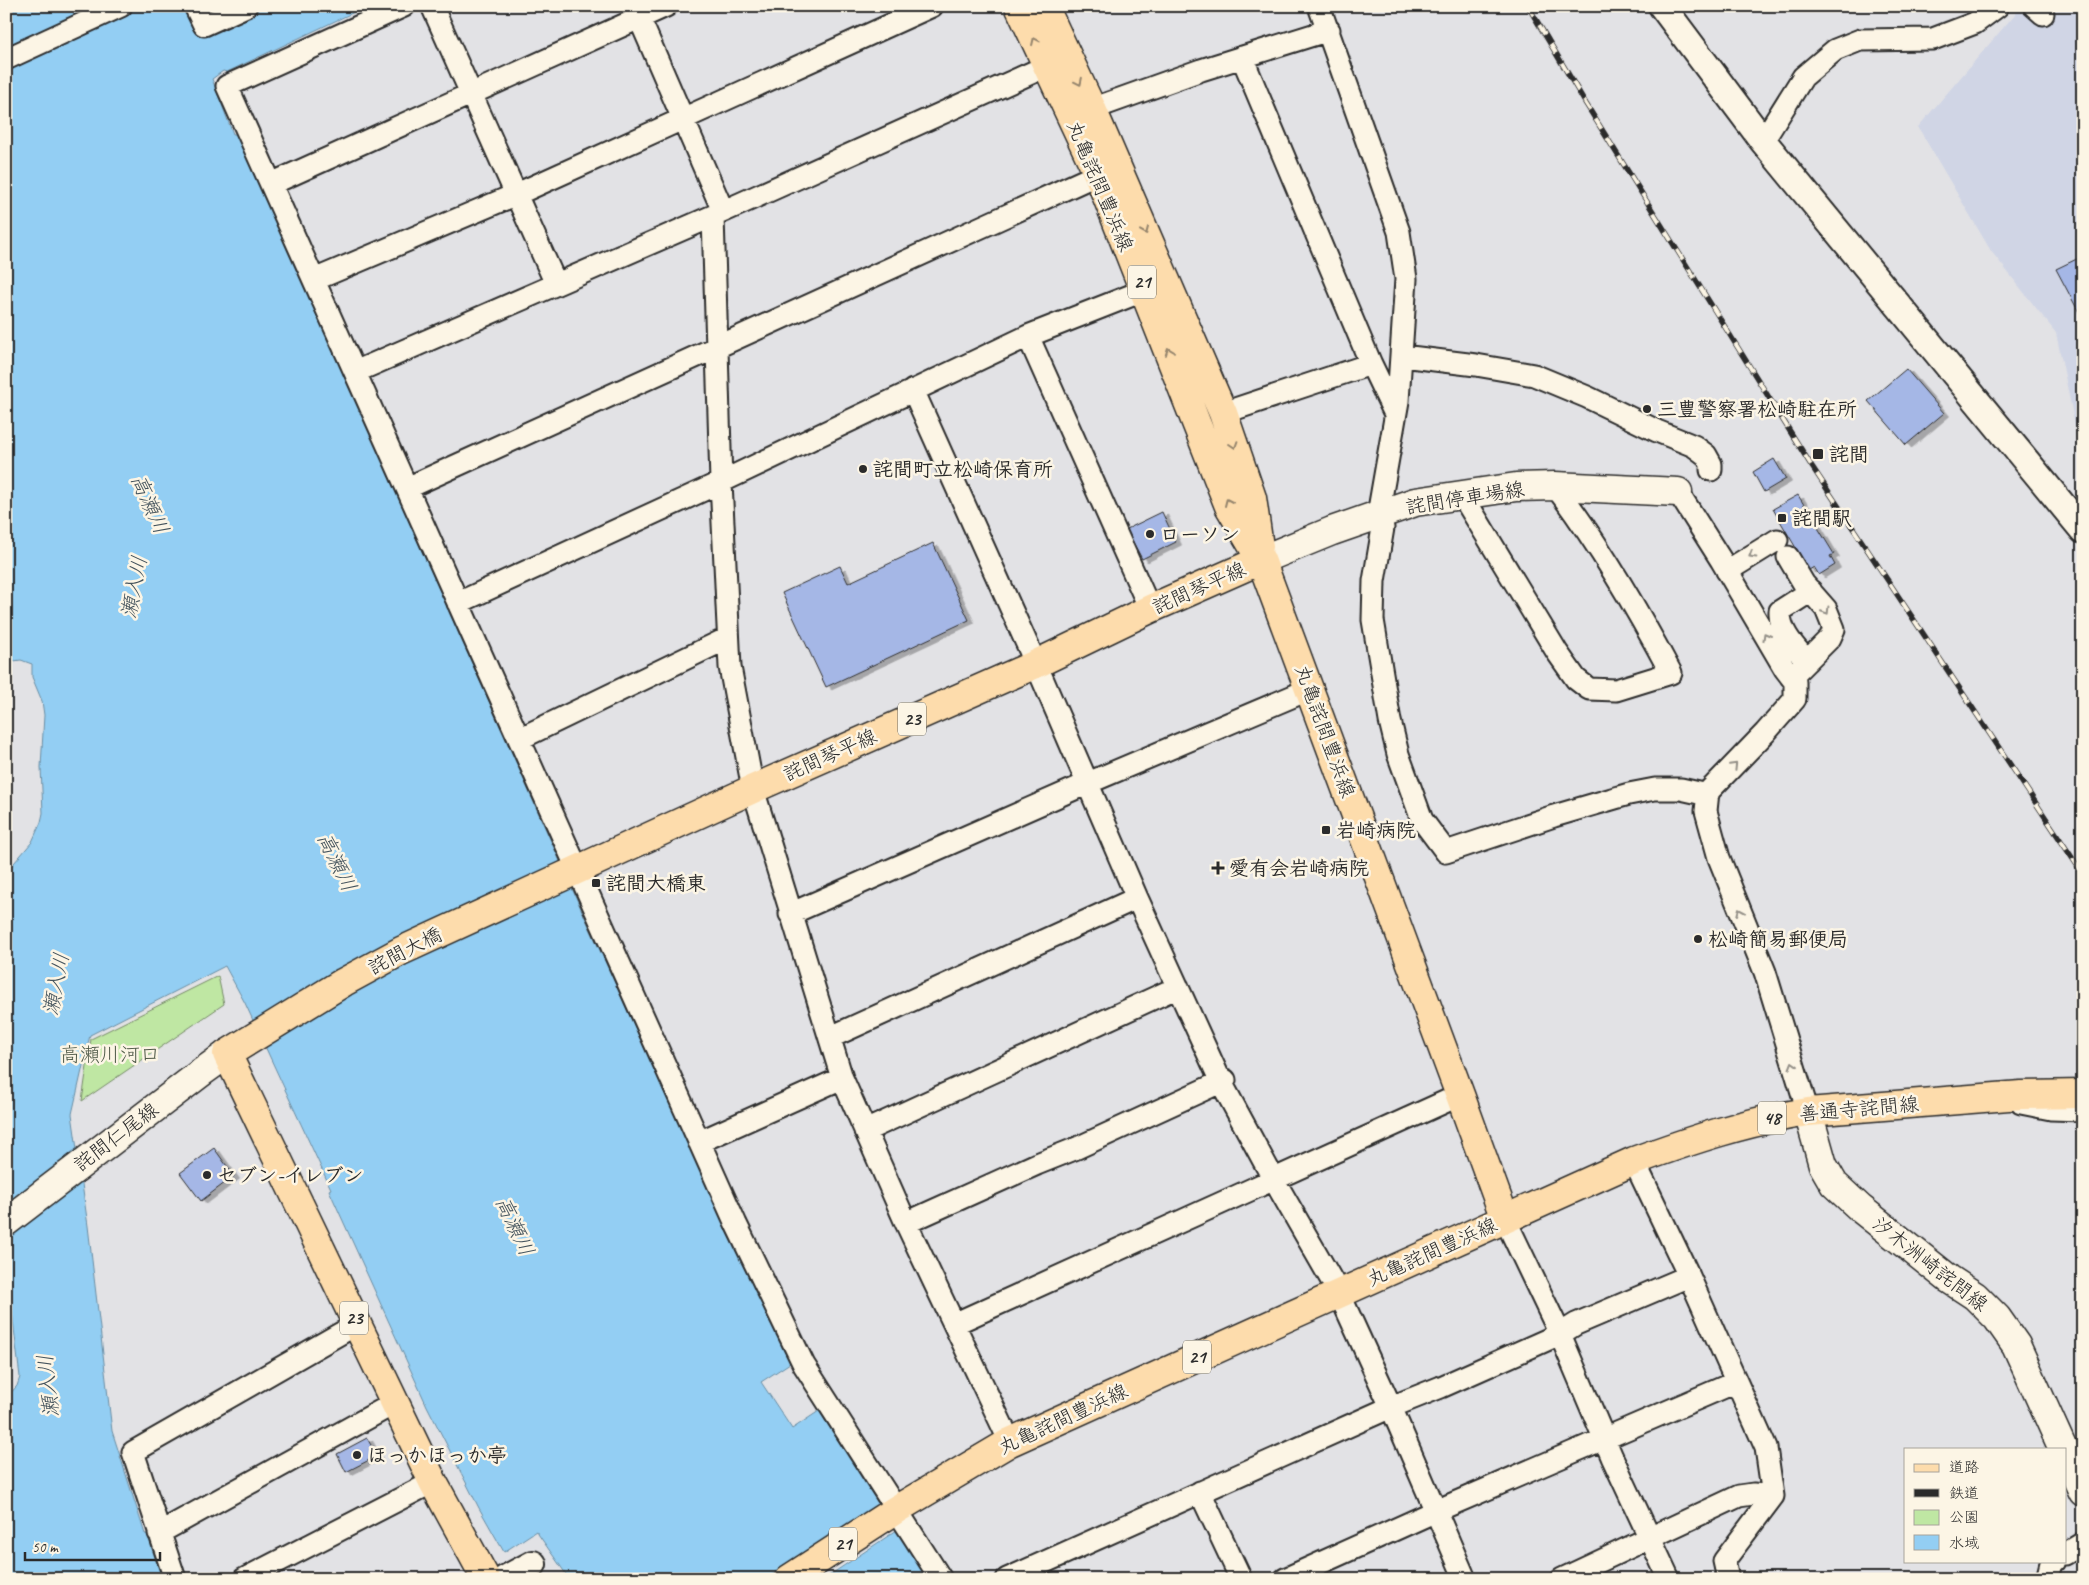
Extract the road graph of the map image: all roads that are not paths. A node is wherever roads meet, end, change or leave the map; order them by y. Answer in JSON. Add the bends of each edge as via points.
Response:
{"nodes":[{"id":1,"x":121,"y":6,"type":"edge"},
{"id":2,"x":195,"y":6,"type":"edge"},
{"id":3,"x":246,"y":6,"type":"edge"},
{"id":4,"x":404,"y":6,"type":"edge"},
{"id":5,"x":432,"y":6,"type":"edge"},
{"id":6,"x":666,"y":6,"type":"edge"},
{"id":7,"x":932,"y":6,"type":"edge"},
{"id":8,"x":1019,"y":6,"type":"edge"},
{"id":9,"x":1044,"y":6,"type":"edge"},
{"id":10,"x":1319,"y":6,"type":"edge"},
{"id":11,"x":1662,"y":6,"type":"edge"},
{"id":12,"x":1998,"y":6,"type":"edge"},
{"id":13,"x":637,"y":12,"type":"edge"},
{"id":14,"x":1329,"y":30,"type":"junction"},
{"id":15,"x":1242,"y":57,"type":"junction"},
{"id":16,"x":6,"y":59,"type":"edge"},
{"id":17,"x":1057,"y":61,"type":"junction"},
{"id":18,"x":472,"y":93,"type":"junction"},
{"id":19,"x":1092,"y":109,"type":"junction"},
{"id":20,"x":684,"y":120,"type":"junction"},
{"id":21,"x":1763,"y":141,"type":"junction"},
{"id":22,"x":1098,"y":174,"type":"junction"},
{"id":23,"x":271,"y":184,"type":"junction"},
{"id":24,"x":517,"y":194,"type":"junction"},
{"id":25,"x":718,"y":213,"type":"junction"},
{"id":26,"x":314,"y":280,"type":"junction"},
{"id":27,"x":556,"y":284,"type":"junction"},
{"id":28,"x":1145,"y":290,"type":"junction"},
{"id":29,"x":1028,"y":336,"type":"junction"},
{"id":30,"x":718,"y":347,"type":"junction"},
{"id":31,"x":1402,"y":356,"type":"junction"},
{"id":32,"x":1371,"y":364,"type":"junction"},
{"id":33,"x":355,"y":372,"type":"junction"},
{"id":34,"x":912,"y":390,"type":"junction"},
{"id":35,"x":1223,"y":413,"type":"junction"},
{"id":36,"x":1396,"y":414,"type":"junction"},
{"id":37,"x":1712,"y":470,"type":"dead end"},
{"id":38,"x":720,"y":482,"type":"junction"},
{"id":39,"x":1555,"y":486,"type":"junction"},
{"id":40,"x":407,"y":488,"type":"junction"},
{"id":41,"x":1678,"y":492,"type":"joint"},
{"id":42,"x":1462,"y":495,"type":"junction"},
{"id":43,"x":1378,"y":515,"type":"junction"},
{"id":44,"x":2083,"y":530,"type":"edge"},
{"id":45,"x":1261,"y":560,"type":"junction"},
{"id":46,"x":1727,"y":571,"type":"junction"},
{"id":47,"x":1811,"y":591,"type":"junction"},
{"id":48,"x":458,"y":603,"type":"junction"},
{"id":49,"x":1150,"y":609,"type":"junction"},
{"id":50,"x":728,"y":638,"type":"junction"},
{"id":51,"x":1807,"y":661,"type":"junction"},
{"id":52,"x":1036,"y":664,"type":"junction"},
{"id":53,"x":1791,"y":677,"type":"junction"},
{"id":54,"x":1310,"y":690,"type":"junction"},
{"id":55,"x":518,"y":739,"type":"junction"},
{"id":56,"x":1088,"y":783,"type":"junction"},
{"id":57,"x":753,"y":789,"type":"junction"},
{"id":58,"x":1708,"y":796,"type":"junction"},
{"id":59,"x":570,"y":873,"type":"junction"},
{"id":60,"x":1137,"y":898,"type":"junction"},
{"id":61,"x":790,"y":914,"type":"junction"},
{"id":62,"x":1178,"y":987,"type":"junction"},
{"id":63,"x":830,"y":1038,"type":"junction"},
{"id":64,"x":227,"y":1054,"type":"junction"},
{"id":65,"x":842,"y":1078,"type":"junction"},
{"id":66,"x":1223,"y":1081,"type":"junction"},
{"id":67,"x":2083,"y":1094,"type":"edge"},
{"id":68,"x":1460,"y":1095,"type":"junction"},
{"id":69,"x":1991,"y":1097,"type":"junction"},
{"id":70,"x":2083,"y":1110,"type":"edge"},
{"id":71,"x":1808,"y":1112,"type":"junction"},
{"id":72,"x":865,"y":1131,"type":"junction"},
{"id":73,"x":699,"y":1142,"type":"junction"},
{"id":74,"x":1634,"y":1161,"type":"junction"},
{"id":75,"x":1273,"y":1178,"type":"junction"},
{"id":76,"x":1505,"y":1219,"type":"junction"},
{"id":77,"x":6,"y":1222,"type":"edge"},
{"id":78,"x":906,"y":1223,"type":"junction"},
{"id":79,"x":1689,"y":1276,"type":"junction"},
{"id":80,"x":1339,"y":1293,"type":"junction"},
{"id":81,"x":358,"y":1324,"type":"junction"},
{"id":82,"x":954,"y":1324,"type":"junction"},
{"id":83,"x":1560,"y":1334,"type":"junction"},
{"id":84,"x":1736,"y":1382,"type":"junction"},
{"id":85,"x":395,"y":1403,"type":"junction"},
{"id":86,"x":1391,"y":1406,"type":"junction"},
{"id":87,"x":1604,"y":1440,"type":"junction"},
{"id":88,"x":1010,"y":1442,"type":"junction"},
{"id":89,"x":2063,"y":1448,"type":"edge"},
{"id":90,"x":2066,"y":1455,"type":"edge"},
{"id":91,"x":433,"y":1482,"type":"junction"},
{"id":92,"x":1200,"y":1492,"type":"junction"},
{"id":93,"x":2083,"y":1492,"type":"edge"},
{"id":94,"x":1773,"y":1496,"type":"junction"},
{"id":95,"x":897,"y":1509,"type":"junction"},
{"id":96,"x":1436,"y":1511,"type":"junction"},
{"id":97,"x":159,"y":1533,"type":"junction"},
{"id":98,"x":1651,"y":1538,"type":"junction"},
{"id":99,"x":2083,"y":1543,"type":"edge"},
{"id":100,"x":2066,"y":1553,"type":"edge"},
{"id":101,"x":2052,"y":1562,"type":"edge"},
{"id":102,"x":533,"y":1564,"type":"dead end"},
{"id":103,"x":175,"y":1579,"type":"edge"},
{"id":104,"x":244,"y":1579,"type":"edge"},
{"id":105,"x":486,"y":1579,"type":"edge"},
{"id":106,"x":505,"y":1579,"type":"edge"},
{"id":107,"x":789,"y":1579,"type":"edge"},
{"id":108,"x":941,"y":1579,"type":"edge"},
{"id":109,"x":1008,"y":1579,"type":"edge"},
{"id":110,"x":1242,"y":1579,"type":"edge"},
{"id":111,"x":1285,"y":1579,"type":"edge"},
{"id":112,"x":1465,"y":1579,"type":"edge"},
{"id":113,"x":1562,"y":1579,"type":"edge"},
{"id":114,"x":1669,"y":1579,"type":"edge"},
{"id":115,"x":1728,"y":1579,"type":"edge"},
{"id":116,"x":2047,"y":1579,"type":"edge"}],
"edges":[{"from":1,"to":16,"type":"street"},
{"from":2,"to":3,"type":"street","via":[[204,25]]},
{"from":4,"to":23,"type":"street","via":[[227,86]]},
{"from":5,"to":18,"type":"street"},
{"from":6,"to":13,"type":"street"},
{"from":7,"to":20,"type":"street"},
{"from":17,"to":8,"type":"main road","name":"丸亀詫間豊浜線","number":"21","one_way":true},
{"from":9,"to":17,"type":"main road","name":"丸亀詫間豊浜線","number":"21"},
{"from":10,"to":14,"type":"street"},
{"from":11,"to":21,"type":"street"},
{"from":12,"to":21,"type":"street","via":[[1975,23],[1933,39],[1860,40],[1835,50],[1803,77]]},
{"from":13,"to":18,"type":"street"},
{"from":13,"to":20,"type":"street"},
{"from":14,"to":15,"type":"street"},
{"from":14,"to":31,"type":"street","via":[[1399,232],[1406,279]]},
{"from":15,"to":19,"type":"street"},
{"from":15,"to":32,"type":"street"},
{"from":17,"to":19,"type":"main road","name":"丸亀詫間豊浜線","number":"21","one_way":true},
{"from":17,"to":22,"type":"main road","name":"丸亀詫間豊浜線","number":"21"},
{"from":17,"to":25,"type":"street"},
{"from":18,"to":23,"type":"street"},
{"from":18,"to":24,"type":"street"},
{"from":19,"to":35,"type":"main road","name":"丸亀詫間豊浜線","number":"21","one_way":true},
{"from":20,"to":24,"type":"street"},
{"from":20,"to":25,"type":"street"},
{"from":21,"to":44,"type":"street"},
{"from":22,"to":28,"type":"main road","name":"丸亀詫間豊浜線","number":"21"},
{"from":22,"to":30,"type":"street"},
{"from":23,"to":26,"type":"street"},
{"from":24,"to":26,"type":"street"},
{"from":24,"to":27,"type":"street"},
{"from":25,"to":27,"type":"street"},
{"from":25,"to":30,"type":"street"},
{"from":26,"to":33,"type":"street"},
{"from":27,"to":33,"type":"street"},
{"from":28,"to":29,"type":"street"},
{"from":45,"to":28,"type":"main road","name":"丸亀詫間豊浜線","number":"21","one_way":true,"via":[[1229,506]]},
{"from":29,"to":34,"type":"street"},
{"from":29,"to":49,"type":"street"},
{"from":30,"to":38,"type":"street"},
{"from":30,"to":40,"type":"street"},
{"from":31,"to":36,"type":"street"},
{"from":31,"to":37,"type":"street","via":[[1534,375],[1694,446],[1706,455]]},
{"from":32,"to":35,"type":"street"},
{"from":32,"to":36,"type":"street"},
{"from":33,"to":40,"type":"street"},
{"from":34,"to":38,"type":"street"},
{"from":34,"to":52,"type":"street"},
{"from":35,"to":45,"type":"main road","name":"丸亀詫間豊浜線","number":"21","one_way":true,"via":[[1252,498]]},
{"from":36,"to":43,"type":"street"},
{"from":38,"to":48,"type":"street"},
{"from":38,"to":50,"type":"street"},
{"from":39,"to":41,"type":"main road","name":"詫間停車場線"},
{"from":39,"to":42,"type":"main road","name":"詫間停車場線","via":[[1516,487]]},
{"from":39,"to":42,"type":"street","via":[[1645,625],[1672,673],[1616,690],[1589,689],[1576,679]]},
{"from":40,"to":48,"type":"street"},
{"from":41,"to":46,"type":"street"},
{"from":42,"to":43,"type":"main road","name":"詫間停車場線","via":[[1415,502]]},
{"from":43,"to":45,"type":"main road","name":"詫間停車場線"},
{"from":43,"to":58,"type":"street","via":[[1383,528],[1374,581],[1373,620],[1390,721],[1398,754],[1422,820],[1446,852],[1629,794],[1681,789]]},
{"from":45,"to":49,"type":"main road","name":"詫間琴平線","number":"23"},
{"from":45,"to":54,"type":"main road","name":"丸亀詫間豊浜線","number":"21"},
{"from":47,"to":46,"type":"street","one_way":true,"via":[[1783,549]]},
{"from":53,"to":46,"type":"street","one_way":true},
{"from":47,"to":51,"type":"street","one_way":true,"via":[[1826,609],[1834,630]]},
{"from":47,"to":51,"type":"street","via":[[1780,611],[1780,622],[1786,636]]},
{"from":48,"to":55,"type":"street"},
{"from":49,"to":52,"type":"main road","name":"詫間琴平線","number":"23"},
{"from":50,"to":55,"type":"street"},
{"from":50,"to":57,"type":"street","via":[[730,667]]},
{"from":51,"to":53,"type":"street"},
{"from":52,"to":56,"type":"street"},
{"from":52,"to":57,"type":"main road","name":"詫間琴平線","number":"23"},
{"from":58,"to":53,"type":"street","one_way":true,"via":[[1708,792],[1795,699],[1795,682]]},
{"from":54,"to":56,"type":"street"},
{"from":54,"to":68,"type":"main road","name":"丸亀詫間豊浜線","number":"21"},
{"from":55,"to":59,"type":"street"},
{"from":56,"to":60,"type":"street"},
{"from":56,"to":61,"type":"street"},
{"from":57,"to":59,"type":"main road","name":"詫間琴平線","number":"23"},
{"from":57,"to":61,"type":"street"},
{"from":71,"to":58,"type":"street","one_way":true,"via":[[1765,972],[1719,858],[1706,811]]},
{"from":59,"to":64,"type":"main road","name":"詫間大橋","number":"23","via":[[401,951]]},
{"from":59,"to":73,"type":"street"},
{"from":60,"to":62,"type":"street"},
{"from":60,"to":63,"type":"street"},
{"from":61,"to":63,"type":"street"},
{"from":62,"to":66,"type":"street"},
{"from":62,"to":72,"type":"street"},
{"from":63,"to":65,"type":"street"},
{"from":64,"to":77,"type":"main road","name":"詫間仁尾線"},
{"from":64,"to":81,"type":"main road","number":"23"},
{"from":65,"to":72,"type":"street"},
{"from":65,"to":73,"type":"street"},
{"from":66,"to":75,"type":"street"},
{"from":66,"to":78,"type":"street"},
{"from":67,"to":69,"type":"main road","name":"善通寺詫間線","number":"48"},
{"from":68,"to":75,"type":"street"},
{"from":68,"to":76,"type":"main road","name":"丸亀詫間豊浜線","number":"21"},
{"from":69,"to":70,"type":"street"},
{"from":69,"to":71,"type":"main road","name":"善通寺詫間線","number":"48"},
{"from":71,"to":74,"type":"main road","name":"善通寺詫間線","number":"48","via":[[1735,1127]]},
{"from":71,"to":89,"type":"main road","name":"汐木洲崎詫間線","via":[[1824,1166],[1834,1184],[1949,1279],[1975,1296],[1997,1318],[2016,1345]]},
{"from":72,"to":78,"type":"street"},
{"from":73,"to":95,"type":"street","via":[[804,1365]]},
{"from":74,"to":76,"type":"main road","name":"善通寺詫間線","number":"48"},
{"from":74,"to":79,"type":"street"},
{"from":75,"to":80,"type":"street"},
{"from":75,"to":82,"type":"street"},
{"from":76,"to":80,"type":"main road","name":"丸亀詫間豊浜線","number":"21"},
{"from":76,"to":83,"type":"street"},
{"from":78,"to":82,"type":"street"},
{"from":79,"to":83,"type":"street","via":[[1576,1324]]},
{"from":79,"to":84,"type":"street"},
{"from":80,"to":86,"type":"street"},
{"from":80,"to":88,"type":"main road","name":"丸亀詫間豊浜線","number":"21"},
{"from":81,"to":85,"type":"main road","number":"23"},
{"from":81,"to":97,"type":"street","via":[[134,1452]]},
{"from":82,"to":88,"type":"street"},
{"from":83,"to":86,"type":"street"},
{"from":83,"to":87,"type":"street"},
{"from":84,"to":87,"type":"street"},
{"from":84,"to":94,"type":"street","via":[[1766,1448]]},
{"from":85,"to":91,"type":"main road","number":"23"},
{"from":85,"to":97,"type":"street"},
{"from":86,"to":92,"type":"street"},
{"from":86,"to":96,"type":"street"},
{"from":87,"to":96,"type":"street"},
{"from":87,"to":98,"type":"street"},
{"from":88,"to":95,"type":"main road","name":"丸亀詫間豊浜線","number":"21"},
{"from":90,"to":93,"type":"main road"},
{"from":91,"to":104,"type":"street"},
{"from":91,"to":105,"type":"main road","number":"23"},
{"from":92,"to":109,"type":"street"},
{"from":92,"to":110,"type":"street"},
{"from":94,"to":98,"type":"street","via":[[1740,1496]]},
{"from":94,"to":115,"type":"street","via":[[1724,1561]]},
{"from":95,"to":107,"type":"main road","name":"丸亀詫間豊浜線","number":"21"},
{"from":95,"to":108,"type":"street"},
{"from":96,"to":111,"type":"street"},
{"from":96,"to":112,"type":"street"},
{"from":97,"to":103,"type":"street"},
{"from":98,"to":113,"type":"street"},
{"from":98,"to":114,"type":"street"},
{"from":99,"to":100,"type":"street"},
{"from":101,"to":116,"type":"street"},
{"from":102,"to":106,"type":"street"}]}
